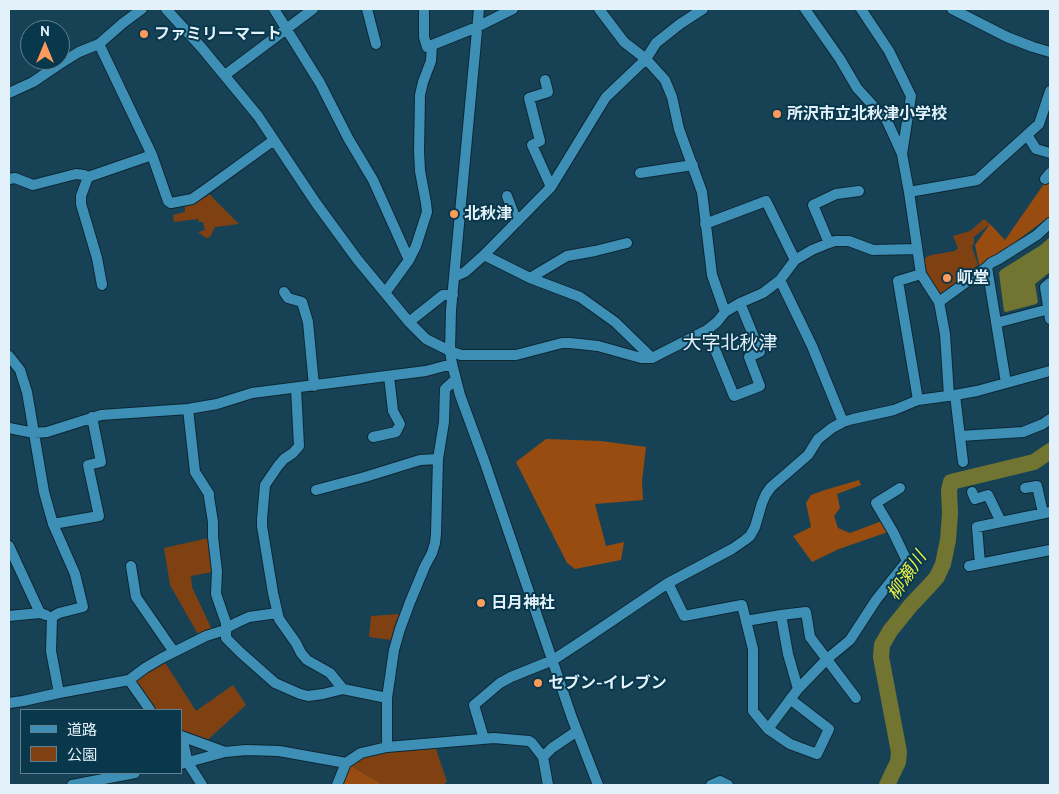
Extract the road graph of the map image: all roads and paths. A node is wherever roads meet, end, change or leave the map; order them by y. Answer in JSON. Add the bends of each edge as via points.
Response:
{"nodes":[{"id":1,"x":142,"y":9,"type":"edge"},
{"id":2,"x":166,"y":9,"type":"edge"},
{"id":3,"x":274,"y":9,"type":"edge"},
{"id":4,"x":313,"y":9,"type":"edge"},
{"id":5,"x":367,"y":9,"type":"edge"},
{"id":6,"x":424,"y":9,"type":"edge"},
{"id":7,"x":479,"y":9,"type":"edge"},
{"id":8,"x":513,"y":9,"type":"edge"},
{"id":9,"x":600,"y":9,"type":"edge"},
{"id":10,"x":703,"y":9,"type":"edge"},
{"id":11,"x":805,"y":9,"type":"edge"},
{"id":12,"x":860,"y":9,"type":"edge"},
{"id":13,"x":952,"y":9,"type":"edge"},
{"id":14,"x":477,"y":27,"type":"junction"},
{"id":15,"x":286,"y":28,"type":"junction"},
{"id":16,"x":99,"y":44,"type":"junction"},
{"id":17,"x":376,"y":44,"type":"dead end"},
{"id":18,"x":432,"y":45,"type":"junction"},
{"id":19,"x":1050,"y":52,"type":"edge"},
{"id":20,"x":646,"y":59,"type":"junction"},
{"id":21,"x":226,"y":75,"type":"junction"},
{"id":22,"x":545,"y":80,"type":"dead end"},
{"id":23,"x":1050,"y":91,"type":"edge"},
{"id":24,"x":9,"y":93,"type":"edge"},
{"id":25,"x":1027,"y":135,"type":"junction"},
{"id":26,"x":274,"y":140,"type":"junction"},
{"id":27,"x":1050,"y":153,"type":"edge"},
{"id":28,"x":902,"y":154,"type":"junction"},
{"id":29,"x":152,"y":155,"type":"junction"},
{"id":30,"x":692,"y":165,"type":"junction"},
{"id":31,"x":640,"y":173,"type":"dead end"},
{"id":32,"x":88,"y":177,"type":"junction"},
{"id":33,"x":9,"y":180,"type":"edge"},
{"id":34,"x":552,"y":187,"type":"junction"},
{"id":35,"x":859,"y":191,"type":"dead end"},
{"id":36,"x":909,"y":192,"type":"junction"},
{"id":37,"x":507,"y":196,"type":"dead end"},
{"id":38,"x":517,"y":222,"type":"junction"},
{"id":39,"x":1050,"y":223,"type":"edge"},
{"id":40,"x":706,"y":224,"type":"junction"},
{"id":41,"x":627,"y":243,"type":"dead end"},
{"id":42,"x":829,"y":243,"type":"junction"},
{"id":43,"x":918,"y":249,"type":"junction"},
{"id":44,"x":484,"y":255,"type":"junction"},
{"id":45,"x":409,"y":260,"type":"junction"},
{"id":46,"x":795,"y":260,"type":"junction"},
{"id":47,"x":987,"y":267,"type":"junction"},
{"id":48,"x":921,"y":274,"type":"junction"},
{"id":49,"x":454,"y":277,"type":"junction"},
{"id":50,"x":530,"y":278,"type":"junction"},
{"id":51,"x":780,"y":280,"type":"junction"},
{"id":52,"x":1050,"y":283,"type":"edge"},
{"id":53,"x":102,"y":285,"type":"dead end"},
{"id":54,"x":284,"y":292,"type":"dead end"},
{"id":55,"x":386,"y":293,"type":"junction"},
{"id":56,"x":453,"y":295,"type":"junction"},
{"id":57,"x":939,"y":302,"type":"junction"},
{"id":58,"x":740,"y":303,"type":"junction"},
{"id":59,"x":724,"y":312,"type":"junction"},
{"id":60,"x":1049,"y":314,"type":"edge"},
{"id":61,"x":409,"y":322,"type":"junction"},
{"id":62,"x":996,"y":323,"type":"junction"},
{"id":63,"x":706,"y":330,"type":"junction"},
{"id":64,"x":450,"y":352,"type":"junction"},
{"id":65,"x":9,"y":356,"type":"edge"},
{"id":66,"x":652,"y":358,"type":"junction"},
{"id":67,"x":452,"y":364,"type":"junction"},
{"id":68,"x":1050,"y":372,"type":"edge"},
{"id":69,"x":389,"y":376,"type":"junction"},
{"id":70,"x":455,"y":380,"type":"junction"},
{"id":71,"x":1006,"y":383,"type":"junction"},
{"id":72,"x":314,"y":386,"type":"junction"},
{"id":73,"x":296,"y":388,"type":"junction"},
{"id":74,"x":952,"y":396,"type":"junction"},
{"id":75,"x":918,"y":400,"type":"junction"},
{"id":76,"x":188,"y":410,"type":"junction"},
{"id":77,"x":92,"y":417,"type":"junction"},
{"id":78,"x":1050,"y":419,"type":"edge"},
{"id":79,"x":843,"y":422,"type":"junction"},
{"id":80,"x":9,"y":428,"type":"edge"},
{"id":81,"x":34,"y":433,"type":"junction"},
{"id":82,"x":960,"y":436,"type":"junction"},
{"id":83,"x":373,"y":437,"type":"dead end"},
{"id":84,"x":438,"y":459,"type":"junction"},
{"id":85,"x":963,"y":462,"type":"dead end"},
{"id":86,"x":900,"y":488,"type":"dead end"},
{"id":87,"x":1025,"y":488,"type":"dead end"},
{"id":88,"x":316,"y":490,"type":"dead end"},
{"id":89,"x":972,"y":492,"type":"dead end"},
{"id":90,"x":1047,"y":512,"type":"edge"},
{"id":91,"x":1001,"y":522,"type":"junction"},
{"id":92,"x":53,"y":524,"type":"junction"},
{"id":93,"x":9,"y":546,"type":"edge"},
{"id":94,"x":1050,"y":550,"type":"edge"},
{"id":95,"x":980,"y":564,"type":"junction"},
{"id":96,"x":131,"y":566,"type":"dead end"},
{"id":97,"x":969,"y":566,"type":"dead end"},
{"id":98,"x":668,"y":583,"type":"junction"},
{"id":99,"x":40,"y":612,"type":"junction"},
{"id":100,"x":277,"y":613,"type":"junction"},
{"id":101,"x":781,"y":615,"type":"junction"},
{"id":102,"x":9,"y":616,"type":"edge"},
{"id":103,"x":52,"y":617,"type":"junction"},
{"id":104,"x":746,"y":621,"type":"junction"},
{"id":105,"x":226,"y":630,"type":"junction"},
{"id":106,"x":174,"y":652,"type":"junction"},
{"id":107,"x":827,"y":659,"type":"junction"},
{"id":108,"x":552,"y":660,"type":"junction"},
{"id":109,"x":129,"y":680,"type":"junction"},
{"id":110,"x":343,"y":689,"type":"junction"},
{"id":111,"x":798,"y":689,"type":"junction"},
{"id":112,"x":59,"y":693,"type":"junction"},
{"id":113,"x":387,"y":698,"type":"junction"},
{"id":114,"x":856,"y":698,"type":"dead end"},
{"id":115,"x":790,"y":699,"type":"junction"},
{"id":116,"x":9,"y":702,"type":"edge"},
{"id":117,"x":149,"y":709,"type":"edge"},
{"id":118,"x":768,"y":728,"type":"junction"},
{"id":119,"x":577,"y":731,"type":"junction"},
{"id":120,"x":182,"y":737,"type":"edge"},
{"id":121,"x":484,"y":739,"type":"junction"},
{"id":122,"x":387,"y":746,"type":"junction"},
{"id":123,"x":225,"y":752,"type":"junction"},
{"id":124,"x":543,"y":757,"type":"junction"},
{"id":125,"x":185,"y":763,"type":"edge"},
{"id":126,"x":346,"y":763,"type":"junction"},
{"id":127,"x":130,"y":774,"type":"edge"},
{"id":128,"x":78,"y":785,"type":"edge"},
{"id":129,"x":202,"y":785,"type":"edge"},
{"id":130,"x":336,"y":785,"type":"edge"},
{"id":131,"x":548,"y":785,"type":"edge"},
{"id":132,"x":598,"y":785,"type":"edge"},
{"id":133,"x":711,"y":785,"type":"edge"},
{"id":134,"x":728,"y":785,"type":"edge"}],
"edges":[{"from":1,"to":16,"type":"street"},
{"from":2,"to":21,"type":"street"},
{"from":3,"to":15,"type":"street"},
{"from":4,"to":15,"type":"street"},
{"from":5,"to":17,"type":"street"},
{"from":6,"to":18,"type":"street","via":[[424,37],[427,47]]},
{"from":7,"to":14,"type":"street"},
{"from":8,"to":14,"type":"street"},
{"from":9,"to":20,"type":"street","via":[[624,42]]},
{"from":10,"to":20,"type":"street","via":[[656,43]]},
{"from":11,"to":28,"type":"street","via":[[857,88],[887,121]]},
{"from":12,"to":28,"type":"street","via":[[889,51],[911,96]]},
{"from":13,"to":19,"type":"street","via":[[1006,37]]},
{"from":14,"to":18,"type":"street"},
{"from":14,"to":49,"type":"street"},
{"from":15,"to":21,"type":"street"},
{"from":15,"to":45,"type":"street","via":[[373,180]]},
{"from":16,"to":24,"type":"street","via":[[79,52],[33,82]]},
{"from":16,"to":29,"type":"street"},
{"from":18,"to":45,"type":"street","via":[[431,61],[420,95],[420,171],[427,212]]},
{"from":20,"to":30,"type":"street","via":[[665,80]]},
{"from":20,"to":34,"type":"street","via":[[606,97]]},
{"from":21,"to":26,"type":"street"},
{"from":22,"to":34,"type":"street","via":[[548,92],[529,98],[540,141],[532,145]]},
{"from":23,"to":25,"type":"street","via":[[1039,124]]},
{"from":25,"to":27,"type":"street","via":[[1036,149]]},
{"from":25,"to":36,"type":"street","via":[[977,180]]},
{"from":26,"to":29,"type":"street","via":[[192,199],[171,203]]},
{"from":26,"to":55,"type":"street","via":[[316,203]]},
{"from":28,"to":36,"type":"street"},
{"from":29,"to":32,"type":"street"},
{"from":30,"to":31,"type":"street"},
{"from":30,"to":40,"type":"street","via":[[702,192]]},
{"from":32,"to":33,"type":"street","via":[[76,174],[32,185],[16,178]]},
{"from":32,"to":53,"type":"street","via":[[81,204]]},
{"from":34,"to":38,"type":"street"},
{"from":35,"to":42,"type":"street","via":[[836,194],[813,205]]},
{"from":36,"to":43,"type":"street"},
{"from":37,"to":38,"type":"street"},
{"from":38,"to":44,"type":"street"},
{"from":39,"to":47,"type":"street"},
{"from":40,"to":46,"type":"street","via":[[766,201]]},
{"from":40,"to":59,"type":"street","via":[[712,275]]},
{"from":41,"to":50,"type":"street","via":[[567,256]]},
{"from":42,"to":43,"type":"street","via":[[849,241],[873,250]]},
{"from":42,"to":46,"type":"street"},
{"from":43,"to":48,"type":"street"},
{"from":44,"to":49,"type":"street"},
{"from":44,"to":50,"type":"street"},
{"from":45,"to":55,"type":"street"},
{"from":46,"to":51,"type":"street"},
{"from":47,"to":57,"type":"street"},
{"from":47,"to":62,"type":"street"},
{"from":48,"to":57,"type":"street"},
{"from":48,"to":75,"type":"street","via":[[898,281]]},
{"from":49,"to":56,"type":"street"},
{"from":50,"to":66,"type":"street","via":[[580,297],[615,322]]},
{"from":51,"to":58,"type":"street","via":[[764,294]]},
{"from":51,"to":79,"type":"street"},
{"from":52,"to":60,"type":"street","via":[[1045,287]]},
{"from":54,"to":72,"type":"street","via":[[288,298],[302,302],[308,322]]},
{"from":55,"to":61,"type":"street"},
{"from":56,"to":61,"type":"street","via":[[443,295]]},
{"from":56,"to":64,"type":"street"},
{"from":57,"to":74,"type":"street"},
{"from":58,"to":59,"type":"street"},
{"from":58,"to":63,"type":"street","via":[[760,352],[749,356],[760,386],[734,396]]},
{"from":59,"to":63,"type":"street"},
{"from":60,"to":62,"type":"street"},
{"from":61,"to":64,"type":"street","via":[[426,339]]},
{"from":62,"to":71,"type":"street"},
{"from":63,"to":66,"type":"street"},
{"from":64,"to":66,"type":"street","via":[[516,355],[570,343]]},
{"from":64,"to":67,"type":"street"},
{"from":65,"to":81,"type":"street","via":[[20,370]]},
{"from":67,"to":69,"type":"street"},
{"from":67,"to":70,"type":"street"},
{"from":68,"to":71,"type":"street"},
{"from":69,"to":72,"type":"street"},
{"from":69,"to":83,"type":"street","via":[[393,410],[400,424],[396,432]]},
{"from":70,"to":84,"type":"street","via":[[445,389]]},
{"from":70,"to":108,"type":"street"},
{"from":71,"to":74,"type":"street"},
{"from":72,"to":73,"type":"street"},
{"from":73,"to":76,"type":"street","via":[[252,393]]},
{"from":73,"to":100,"type":"street","via":[[299,446],[278,466],[264,492],[262,526]]},
{"from":74,"to":75,"type":"street"},
{"from":74,"to":82,"type":"street"},
{"from":75,"to":79,"type":"street","via":[[894,410]]},
{"from":76,"to":77,"type":"street"},
{"from":76,"to":105,"type":"street","via":[[195,472],[208,494],[213,522],[216,594]]},
{"from":77,"to":81,"type":"street"},
{"from":77,"to":92,"type":"street","via":[[101,462],[88,465],[99,516]]},
{"from":78,"to":82,"type":"street","via":[[1022,432]]},
{"from":79,"to":98,"type":"street","via":[[818,439],[808,455],[771,487],[750,536]]},
{"from":80,"to":81,"type":"street"},
{"from":81,"to":92,"type":"street"},
{"from":82,"to":85,"type":"street"},
{"from":84,"to":88,"type":"street","via":[[420,460]]},
{"from":84,"to":113,"type":"street","via":[[435,542],[400,629]]},
{"from":86,"to":107,"type":"street","via":[[876,503],[907,561],[850,640]]},
{"from":87,"to":90,"type":"street","via":[[1037,486]]},
{"from":89,"to":91,"type":"street","via":[[974,499],[988,495]]},
{"from":90,"to":91,"type":"street"},
{"from":91,"to":95,"type":"street","via":[[977,526]]},
{"from":92,"to":103,"type":"street","via":[[75,574],[83,607]]},
{"from":93,"to":99,"type":"street"},
{"from":94,"to":95,"type":"street"},
{"from":95,"to":97,"type":"street"},
{"from":96,"to":106,"type":"street","via":[[136,597]]},
{"from":98,"to":104,"type":"street","via":[[684,616],[742,605]]},
{"from":98,"to":108,"type":"street"},
{"from":99,"to":102,"type":"street"},
{"from":99,"to":103,"type":"street"},
{"from":100,"to":105,"type":"street","via":[[249,617]]},
{"from":100,"to":110,"type":"street","via":[[307,660],[330,673]]},
{"from":101,"to":104,"type":"street"},
{"from":101,"to":107,"type":"street","via":[[806,612],[810,637]]},
{"from":101,"to":111,"type":"street"},
{"from":103,"to":112,"type":"street","via":[[51,651]]},
{"from":104,"to":118,"type":"street","via":[[753,649],[753,712]]},
{"from":105,"to":106,"type":"street"},
{"from":105,"to":110,"type":"street","via":[[226,638],[275,683],[308,696]]},
{"from":106,"to":109,"type":"street"},
{"from":107,"to":111,"type":"street"},
{"from":107,"to":114,"type":"street"},
{"from":108,"to":119,"type":"street"},
{"from":108,"to":121,"type":"street","via":[[511,677],[474,705]]},
{"from":109,"to":112,"type":"street"},
{"from":109,"to":117,"type":"street"},
{"from":110,"to":113,"type":"street"},
{"from":111,"to":115,"type":"street"},
{"from":112,"to":116,"type":"street"},
{"from":113,"to":122,"type":"street"},
{"from":115,"to":118,"type":"street"},
{"from":115,"to":118,"type":"street","via":[[829,729],[817,754],[790,744]]},
{"from":119,"to":124,"type":"street"},
{"from":119,"to":132,"type":"street"},
{"from":120,"to":123,"type":"street"},
{"from":120,"to":125,"type":"street"},
{"from":121,"to":122,"type":"street"},
{"from":121,"to":124,"type":"street","via":[[529,741]]},
{"from":122,"to":126,"type":"street","via":[[361,754]]},
{"from":123,"to":125,"type":"street"},
{"from":123,"to":126,"type":"street","via":[[279,751]]},
{"from":124,"to":131,"type":"street"},
{"from":125,"to":129,"type":"street"},
{"from":126,"to":130,"type":"street"},
{"from":127,"to":128,"type":"street"},
{"from":133,"to":134,"type":"street","via":[[720,781]]}]}
